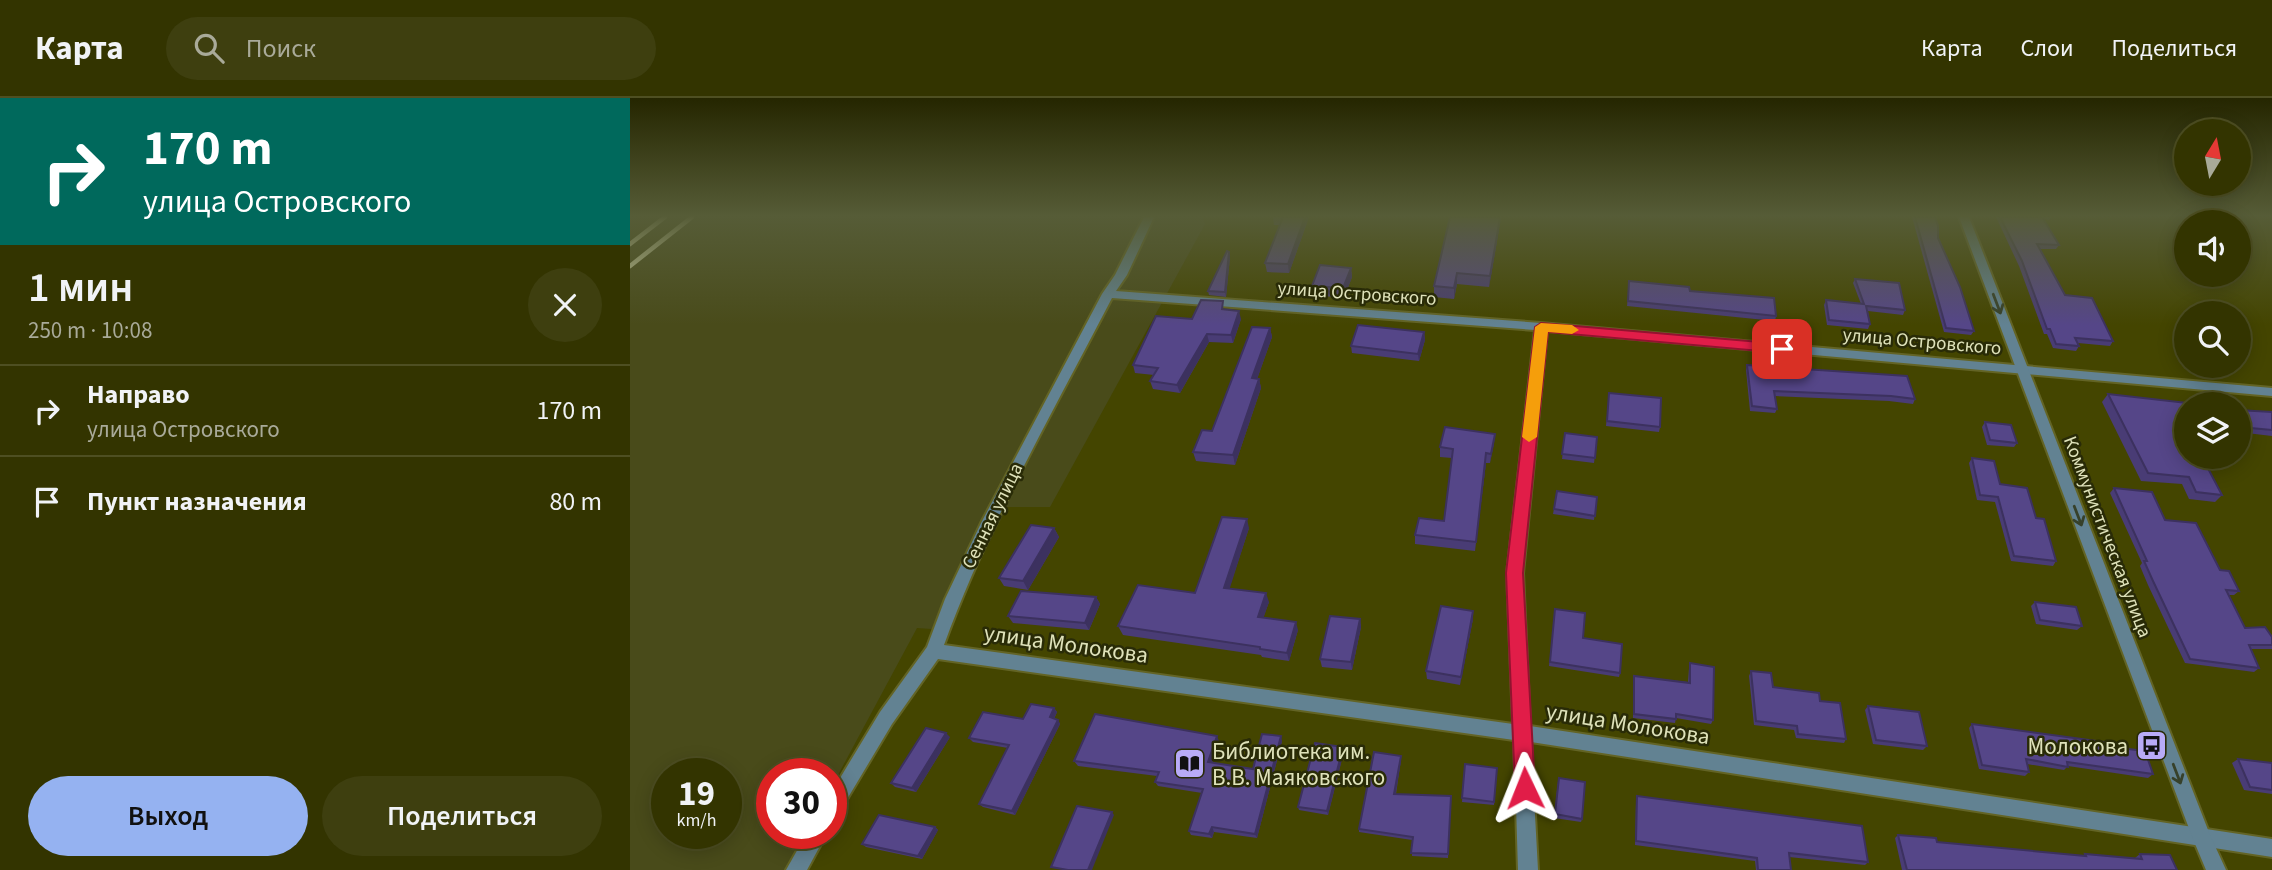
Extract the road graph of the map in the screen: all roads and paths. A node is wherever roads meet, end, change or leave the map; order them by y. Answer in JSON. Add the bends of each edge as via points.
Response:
{"nodes":[{"id":1,"x":1132,"y":253,"type":"edge"},
{"id":2,"x":1978,"y":253,"type":"edge"},
{"id":3,"x":1108,"y":294,"type":"junction"},
{"id":4,"x":1541,"y":327,"type":"junction"},
{"id":5,"x":2022,"y":370,"type":"junction"},
{"id":6,"x":2272,"y":391,"type":"edge"},
{"id":7,"x":934,"y":651,"type":"junction"},
{"id":8,"x":1523,"y":733,"type":"junction"},
{"id":9,"x":847,"y":783,"type":"edge"},
{"id":10,"x":2202,"y":839,"type":"junction"},
{"id":11,"x":2272,"y":848,"type":"edge"},
{"id":12,"x":808,"y":849,"type":"edge"},
{"id":13,"x":796,"y":870,"type":"edge"},
{"id":14,"x":1528,"y":870,"type":"edge"},
{"id":15,"x":2216,"y":870,"type":"edge"}],
"edges":[{"from":1,"to":3,"type":"street","name":"Сенная улица"},
{"from":2,"to":5,"type":"street","name":"Коммунистическая улица","one_way":true},
{"from":3,"to":4,"type":"street","name":"улица Островского"},
{"from":3,"to":7,"type":"street","name":"Сенная улица","via":[[988,523]]},
{"from":4,"to":5,"type":"street","name":"улица Островского"},
{"from":4,"to":8,"type":"street","via":[[1515,573]]},
{"from":5,"to":6,"type":"street","name":"улица Островского"},
{"from":5,"to":10,"type":"street","name":"Коммунистическая улица","one_way":true},
{"from":7,"to":8,"type":"street","name":"улица Молокова"},
{"from":7,"to":9,"type":"street","name":"Сенная улица"},
{"from":8,"to":10,"type":"street","name":"улица Молокова"},
{"from":8,"to":14,"type":"street"},
{"from":10,"to":11,"type":"street","name":"улица Молокова"},
{"from":10,"to":15,"type":"street","name":"Коммунистическая улица"},
{"from":12,"to":13,"type":"street"}]}
